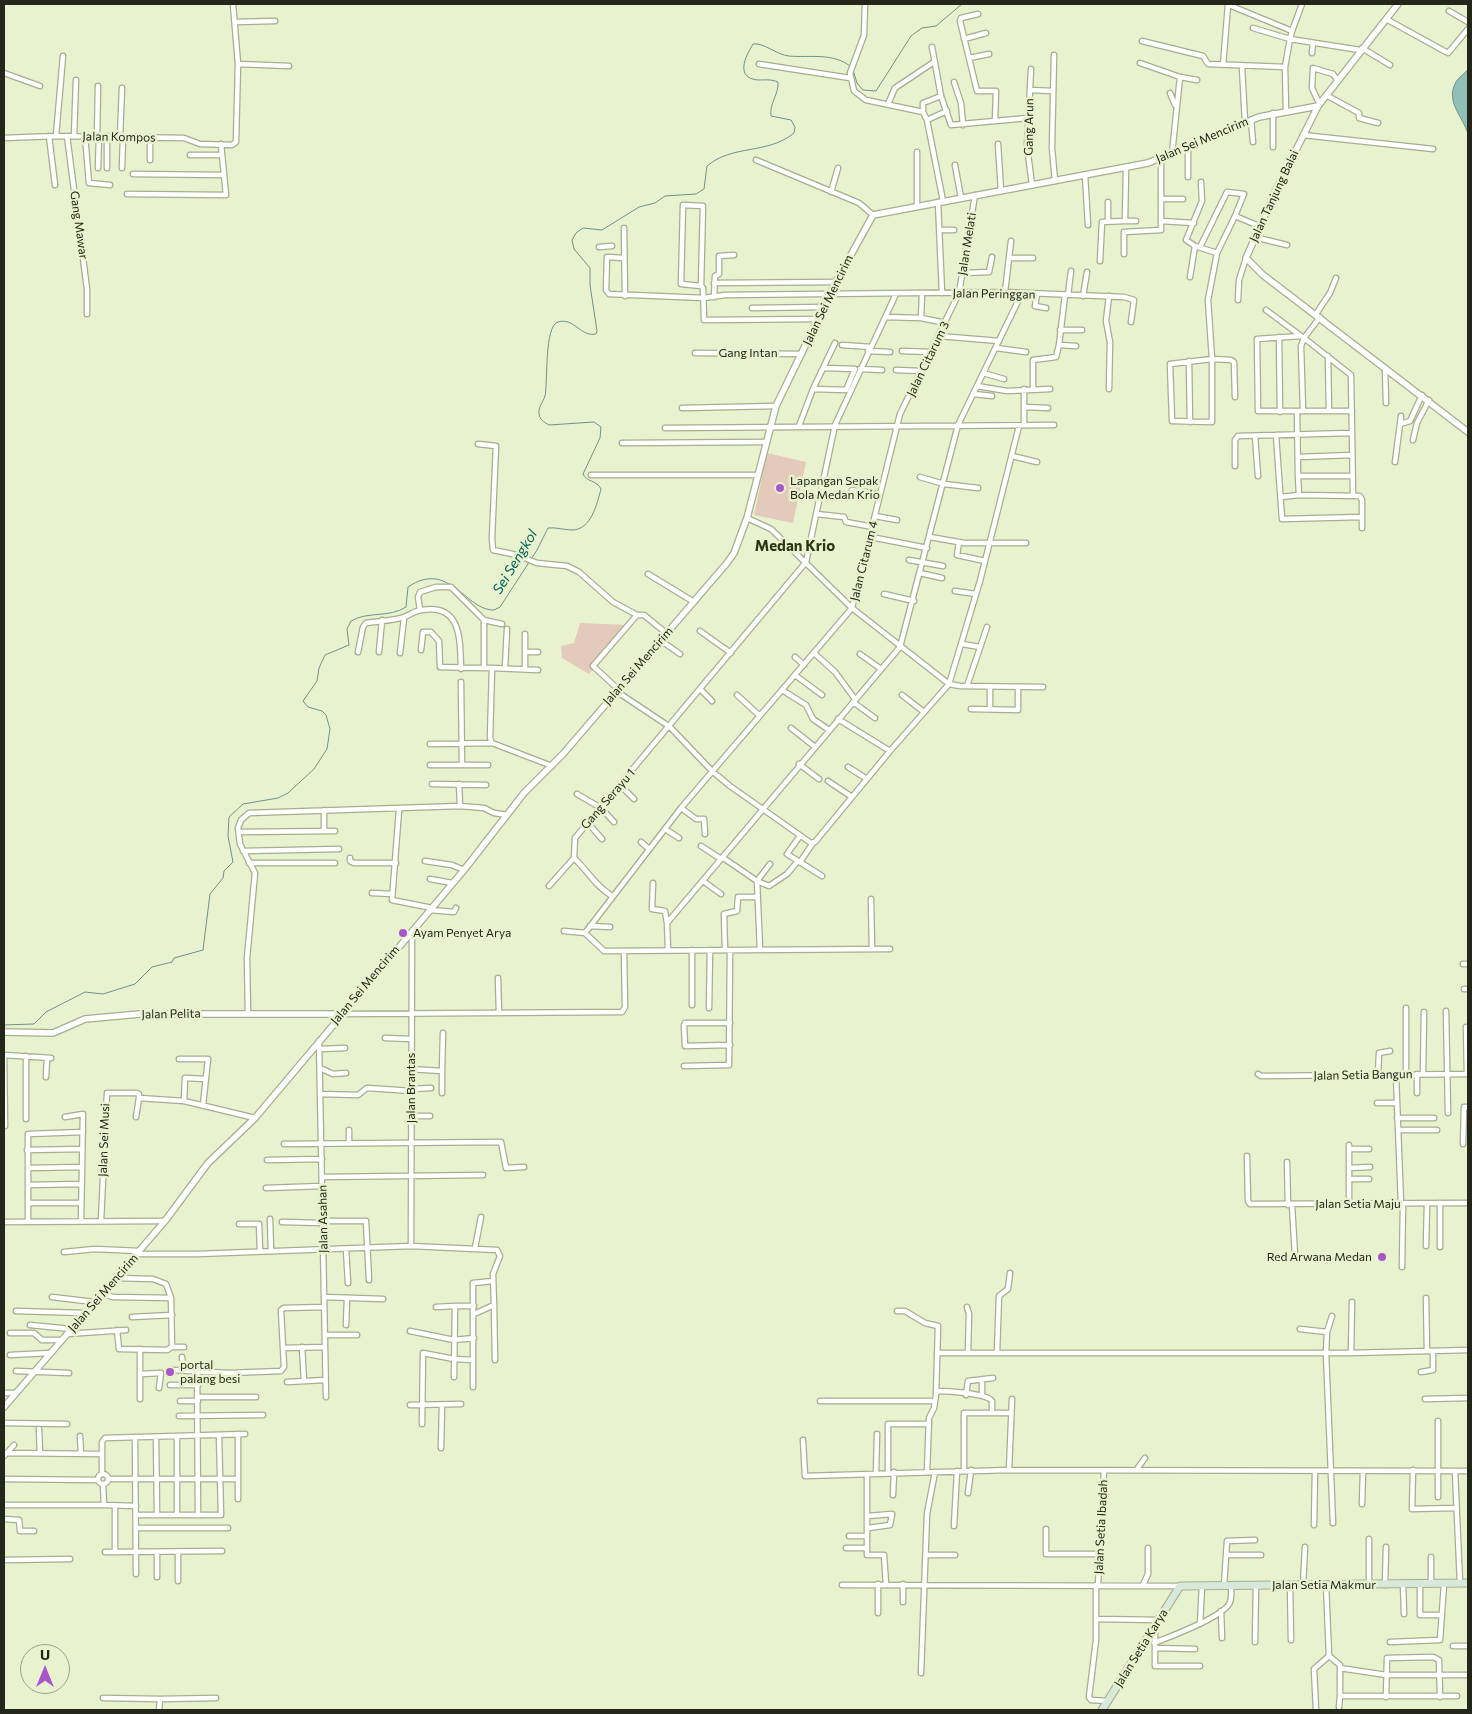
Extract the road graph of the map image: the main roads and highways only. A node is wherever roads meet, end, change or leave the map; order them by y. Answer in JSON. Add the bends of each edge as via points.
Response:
{"nodes":[{"id":1,"x":1464,"y":1583,"type":"edge"},
{"id":2,"x":1180,"y":1586,"type":"joint"},
{"id":3,"x":1102,"y":1710,"type":"edge"}],
"edges":[{"from":1,"to":2,"type":"main road","name":"Jalan Setia Makmur"},
{"from":2,"to":3,"type":"main road","name":"Jalan Setia Karya"}]}
